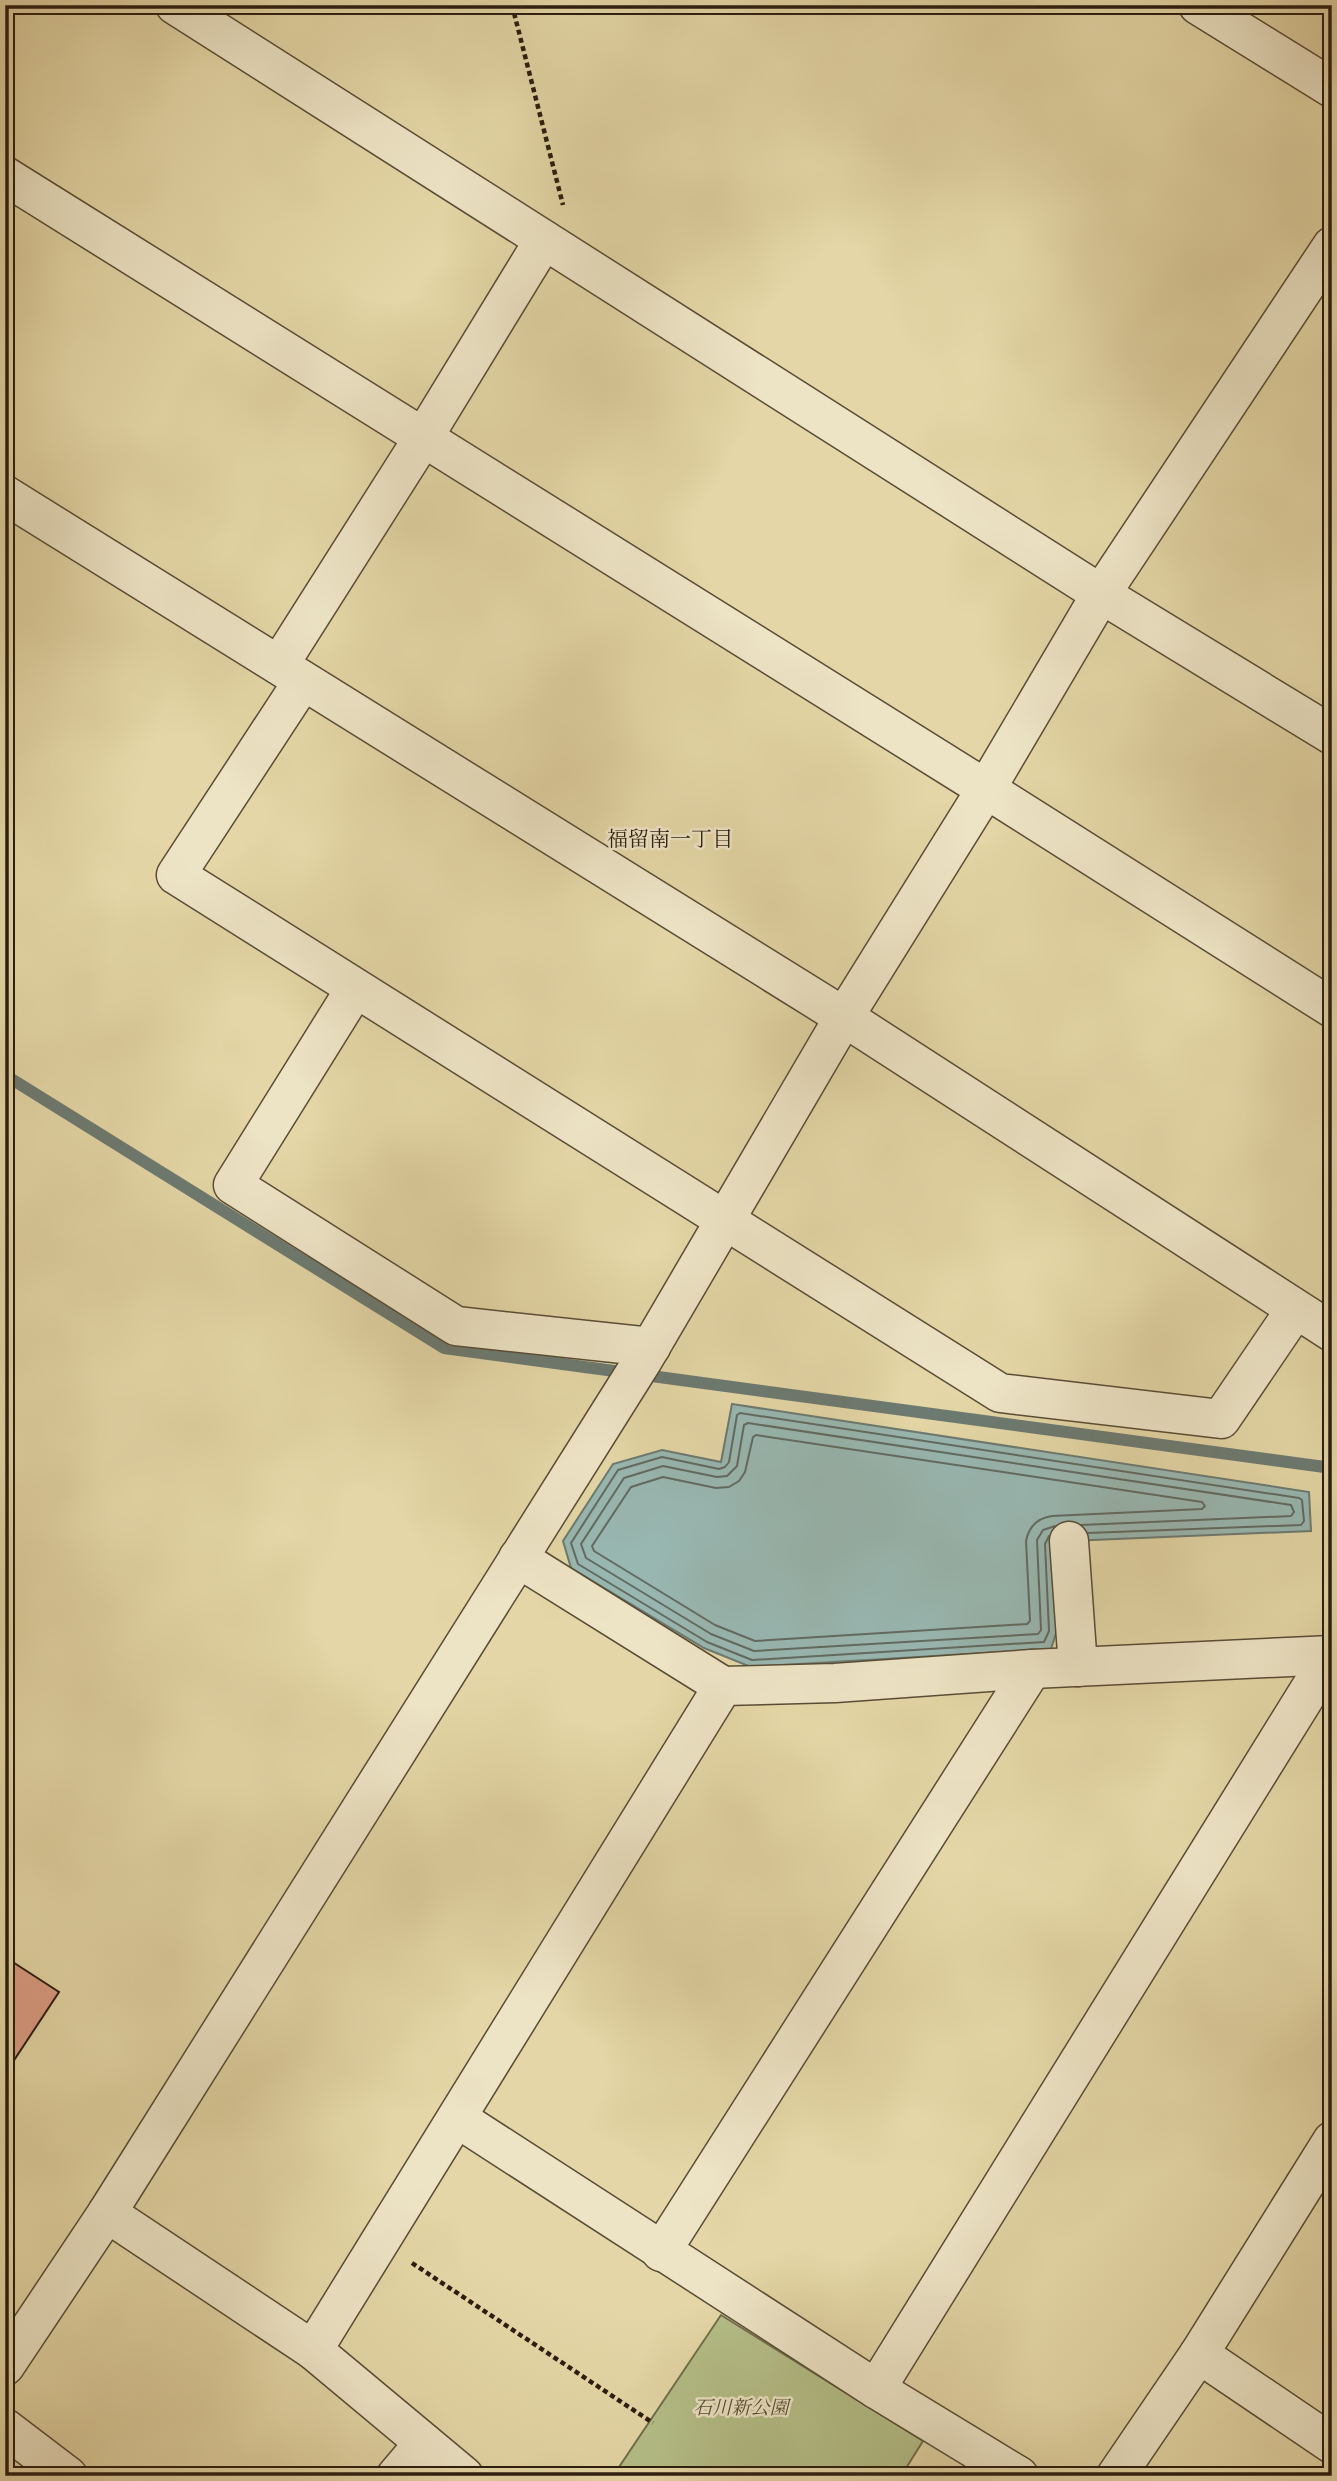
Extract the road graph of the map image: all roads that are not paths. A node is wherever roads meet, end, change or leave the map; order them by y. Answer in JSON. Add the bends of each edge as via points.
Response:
{"nodes":[{"id":1,"x":175,"y":5,"type":"edge"},
{"id":2,"x":1198,"y":5,"type":"edge"},
{"id":3,"x":1332,"y":88,"type":"edge"},
{"id":4,"x":5,"y":176,"type":"edge"},
{"id":5,"x":544,"y":240,"type":"junction"},
{"id":6,"x":1332,"y":246,"type":"edge"},
{"id":7,"x":423,"y":438,"type":"junction"},
{"id":8,"x":5,"y":495,"type":"edge"},
{"id":9,"x":1101,"y":594,"type":"junction"},
{"id":10,"x":291,"y":673,"type":"junction"},
{"id":11,"x":1332,"y":735,"type":"edge"},
{"id":12,"x":986,"y":789,"type":"junction"},
{"id":13,"x":355,"y":989,"type":"junction"},
{"id":14,"x":1332,"y":1008,"type":"edge"},
{"id":15,"x":844,"y":1017,"type":"junction"},
{"id":16,"x":724,"y":1220,"type":"junction"},
{"id":17,"x":1295,"y":1310,"type":"junction"},
{"id":18,"x":1332,"y":1332,"type":"edge"},
{"id":19,"x":640,"y":1364,"type":"junction"},
{"id":20,"x":1069,"y":1541,"type":"dead end"},
{"id":21,"x":518,"y":1558,"type":"junction"},
{"id":22,"x":1331,"y":1655,"type":"edge"},
{"id":23,"x":1078,"y":1667,"type":"junction"},
{"id":24,"x":1032,"y":1669,"type":"junction"},
{"id":25,"x":723,"y":1686,"type":"junction"},
{"id":26,"x":457,"y":2118,"type":"junction"},
{"id":27,"x":1332,"y":2141,"type":"edge"},
{"id":28,"x":107,"y":2213,"type":"junction"},
{"id":29,"x":661,"y":2252,"type":"junction"},
{"id":30,"x":313,"y":2350,"type":"junction"},
{"id":31,"x":1199,"y":2354,"type":"junction"},
{"id":32,"x":5,"y":2366,"type":"edge"},
{"id":33,"x":876,"y":2389,"type":"junction"},
{"id":34,"x":5,"y":2428,"type":"edge"},
{"id":35,"x":424,"y":2443,"type":"junction"},
{"id":36,"x":1332,"y":2444,"type":"edge"},
{"id":37,"x":68,"y":2476,"type":"edge"},
{"id":38,"x":396,"y":2476,"type":"edge"},
{"id":39,"x":464,"y":2476,"type":"edge"},
{"id":40,"x":1019,"y":2476,"type":"edge"},
{"id":41,"x":1116,"y":2476,"type":"edge"}],
"edges":[{"from":1,"to":5,"type":"street"},
{"from":2,"to":3,"type":"street"},
{"from":4,"to":7,"type":"street"},
{"from":5,"to":7,"type":"street"},
{"from":5,"to":9,"type":"street"},
{"from":6,"to":9,"type":"street"},
{"from":7,"to":10,"type":"street"},
{"from":7,"to":12,"type":"street"},
{"from":8,"to":10,"type":"street"},
{"from":9,"to":11,"type":"street"},
{"from":9,"to":12,"type":"street"},
{"from":10,"to":13,"type":"street","via":[[176,876]]},
{"from":10,"to":15,"type":"street"},
{"from":12,"to":14,"type":"street"},
{"from":12,"to":15,"type":"street"},
{"from":13,"to":16,"type":"street"},
{"from":13,"to":19,"type":"street","via":[[233,1185],[456,1326]]},
{"from":15,"to":16,"type":"street"},
{"from":15,"to":17,"type":"street"},
{"from":16,"to":17,"type":"street","via":[[1000,1394],[1221,1419]]},
{"from":16,"to":19,"type":"street"},
{"from":17,"to":18,"type":"street"},
{"from":19,"to":21,"type":"street"},
{"from":20,"to":23,"type":"street"},
{"from":21,"to":25,"type":"street"},
{"from":21,"to":28,"type":"street"},
{"from":22,"to":23,"type":"street"},
{"from":22,"to":33,"type":"street"},
{"from":23,"to":24,"type":"street"},
{"from":24,"to":25,"type":"street"},
{"from":24,"to":29,"type":"street"},
{"from":25,"to":26,"type":"street"},
{"from":26,"to":29,"type":"street"},
{"from":26,"to":30,"type":"street"},
{"from":27,"to":31,"type":"street"},
{"from":28,"to":30,"type":"street"},
{"from":28,"to":32,"type":"street"},
{"from":29,"to":33,"type":"street"},
{"from":30,"to":35,"type":"street"},
{"from":31,"to":36,"type":"street"},
{"from":31,"to":41,"type":"street"},
{"from":33,"to":40,"type":"street"},
{"from":34,"to":37,"type":"street"},
{"from":35,"to":38,"type":"street"},
{"from":35,"to":39,"type":"street"}]}
